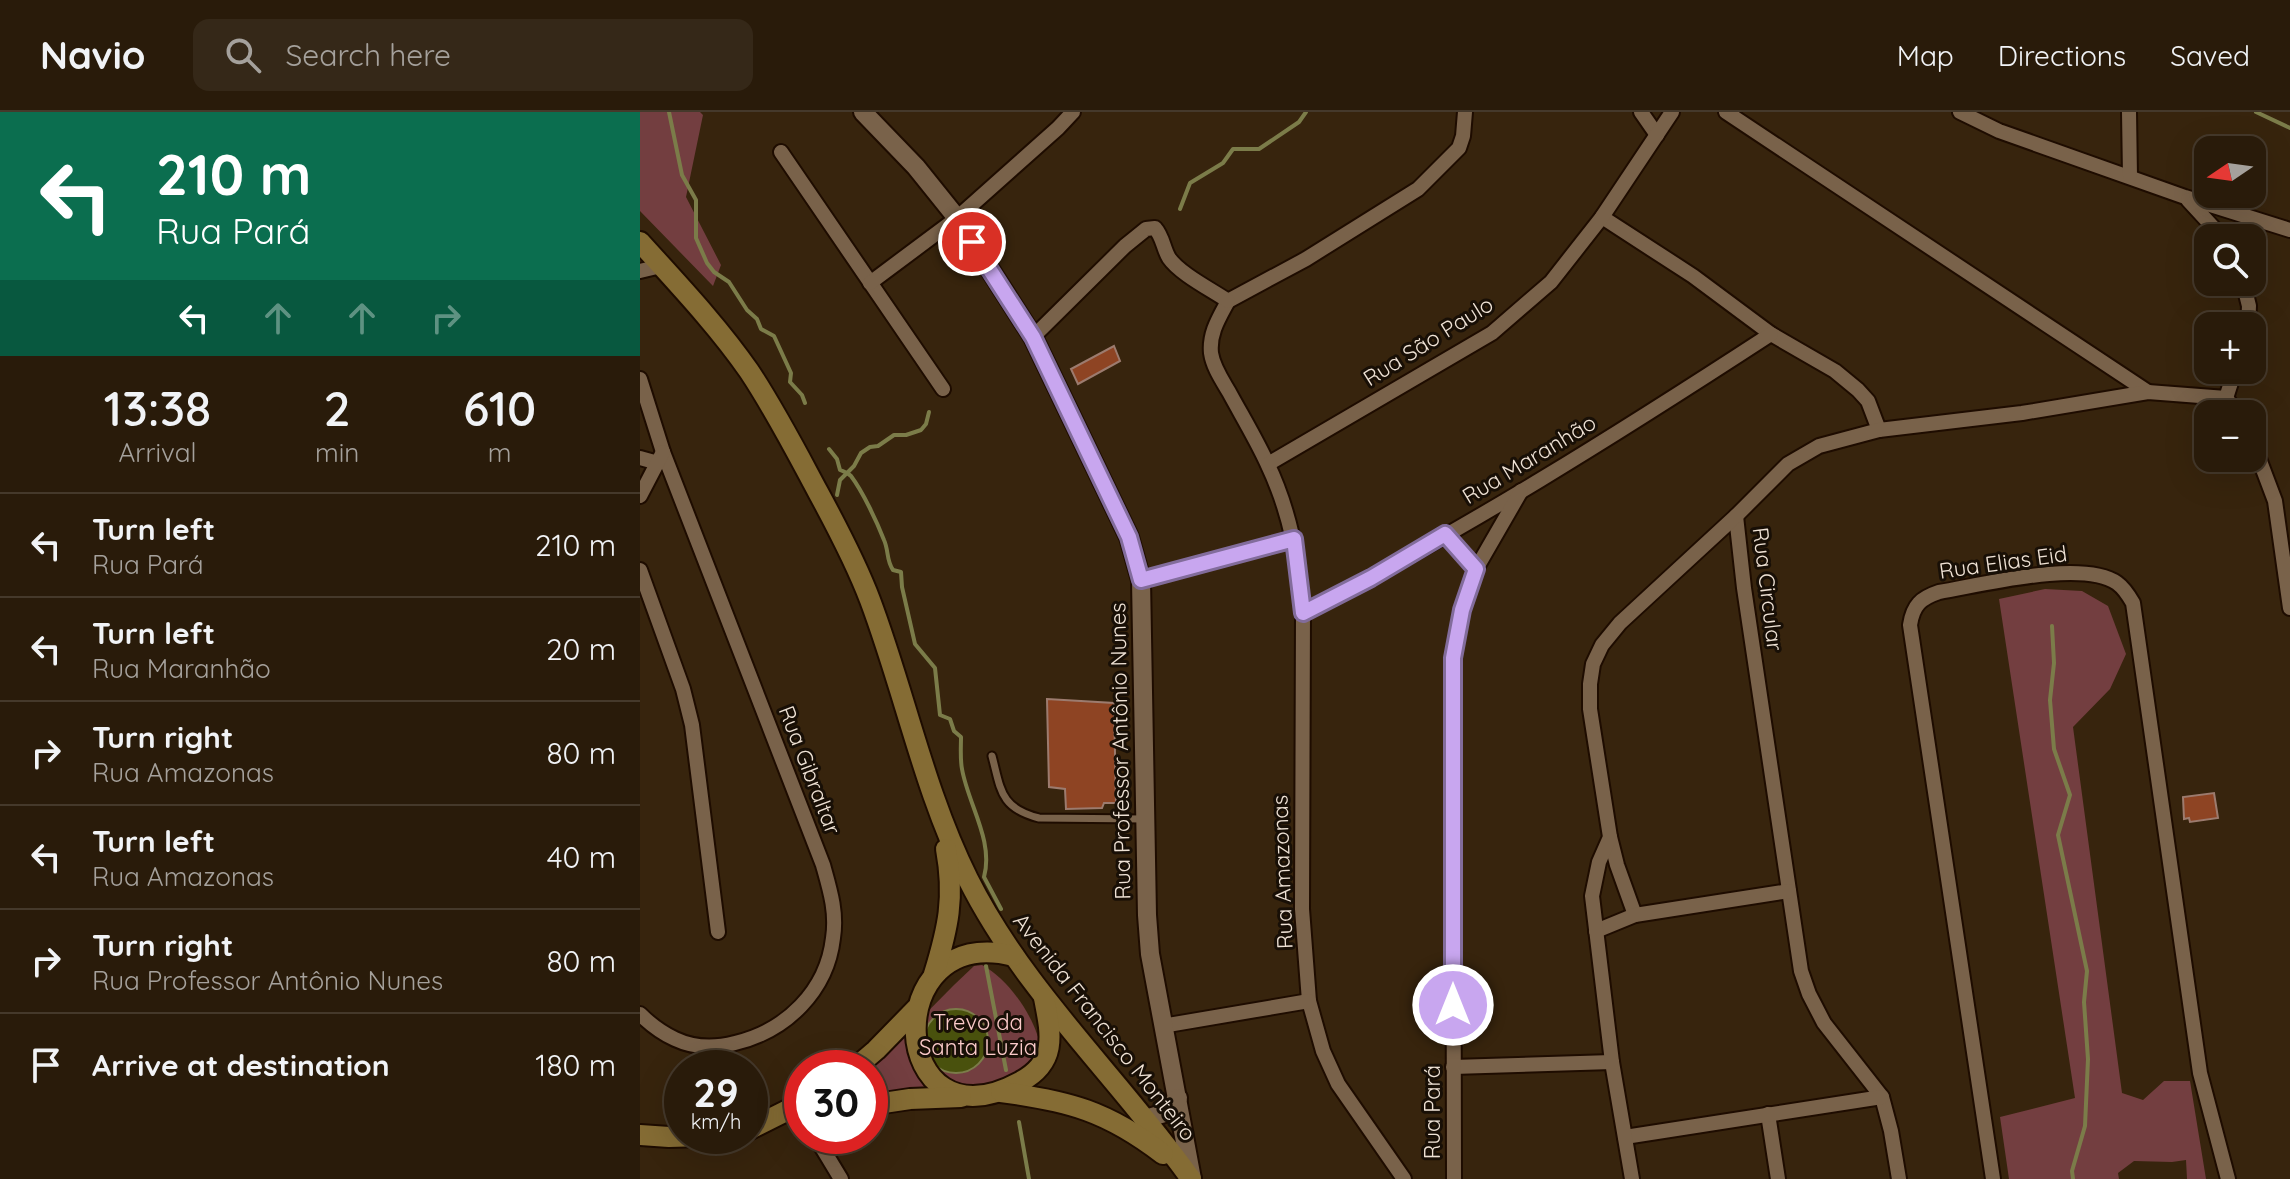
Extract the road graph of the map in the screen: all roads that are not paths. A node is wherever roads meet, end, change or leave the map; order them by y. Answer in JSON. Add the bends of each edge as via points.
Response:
{"nodes":[{"id":1,"x":863,"y":112,"type":"edge"},
{"id":2,"x":1073,"y":112,"type":"edge"},
{"id":3,"x":1465,"y":112,"type":"edge"},
{"id":4,"x":1641,"y":112,"type":"edge"},
{"id":5,"x":1672,"y":112,"type":"edge"},
{"id":6,"x":1726,"y":112,"type":"edge"},
{"id":7,"x":1960,"y":112,"type":"edge"},
{"id":8,"x":2129,"y":112,"type":"edge"},
{"id":9,"x":1657,"y":135,"type":"junction"},
{"id":10,"x":781,"y":152,"type":"dead end"},
{"id":11,"x":2130,"y":176,"type":"junction"},
{"id":12,"x":2185,"y":197,"type":"junction"},
{"id":13,"x":1602,"y":217,"type":"junction"},
{"id":14,"x":957,"y":218,"type":"junction"},
{"id":15,"x":2210,"y":224,"type":"edge"},
{"id":16,"x":2290,"y":230,"type":"edge"},
{"id":17,"x":640,"y":242,"type":"edge"},
{"id":18,"x":661,"y":266,"type":"junction"},
{"id":19,"x":640,"y":271,"type":"edge"},
{"id":20,"x":870,"y":283,"type":"junction"},
{"id":21,"x":1228,"y":301,"type":"junction"},
{"id":22,"x":1771,"y":334,"type":"junction"},
{"id":23,"x":1033,"y":337,"type":"junction"},
{"id":24,"x":640,"y":379,"type":"edge"},
{"id":25,"x":2230,"y":384,"type":"edge"},
{"id":26,"x":943,"y":389,"type":"dead end"},
{"id":27,"x":2148,"y":392,"type":"junction"},
{"id":28,"x":2226,"y":398,"type":"joint"},
{"id":29,"x":1879,"y":430,"type":"junction"},
{"id":30,"x":661,"y":457,"type":"junction"},
{"id":31,"x":640,"y":458,"type":"edge"},
{"id":32,"x":1268,"y":464,"type":"junction"},
{"id":33,"x":2266,"y":469,"type":"edge"},
{"id":34,"x":1521,"y":491,"type":"junction"},
{"id":35,"x":640,"y":496,"type":"edge"},
{"id":36,"x":2283,"y":504,"type":"edge"},
{"id":37,"x":1736,"y":516,"type":"junction"},
{"id":38,"x":1445,"y":534,"type":"junction"},
{"id":39,"x":1294,"y":539,"type":"junction"},
{"id":40,"x":1476,"y":569,"type":"junction"},
{"id":41,"x":640,"y":570,"type":"edge"},
{"id":42,"x":1141,"y":580,"type":"junction"},
{"id":43,"x":2290,"y":608,"type":"edge"},
{"id":44,"x":1303,"y":613,"type":"junction"},
{"id":45,"x":992,"y":756,"type":"dead end"},
{"id":46,"x":940,"y":817,"type":"junction"},
{"id":47,"x":1146,"y":819,"type":"junction"},
{"id":48,"x":1610,"y":837,"type":"junction"},
{"id":49,"x":1789,"y":891,"type":"junction"},
{"id":50,"x":1635,"y":915,"type":"junction"},
{"id":51,"x":1596,"y":931,"type":"junction"},
{"id":52,"x":718,"y":932,"type":"dead end"},
{"id":53,"x":1014,"y":956,"type":"junction"},
{"id":54,"x":934,"y":975,"type":"junction"},
{"id":55,"x":1043,"y":995,"type":"junction"},
{"id":56,"x":1309,"y":1001,"type":"junction"},
{"id":57,"x":916,"y":1009,"type":"junction"},
{"id":58,"x":640,"y":1014,"type":"edge"},
{"id":59,"x":1162,"y":1026,"type":"junction"},
{"id":60,"x":876,"y":1050,"type":"edge"},
{"id":61,"x":1612,"y":1062,"type":"junction"},
{"id":62,"x":1453,"y":1067,"type":"junction"},
{"id":63,"x":1001,"y":1092,"type":"junction"},
{"id":64,"x":967,"y":1097,"type":"junction"},
{"id":65,"x":1882,"y":1097,"type":"junction"},
{"id":66,"x":1178,"y":1098,"type":"junction"},
{"id":67,"x":888,"y":1102,"type":"edge"},
{"id":68,"x":1768,"y":1114,"type":"junction"},
{"id":69,"x":1145,"y":1119,"type":"junction"},
{"id":70,"x":640,"y":1135,"type":"edge"},
{"id":71,"x":664,"y":1137,"type":"edge"},
{"id":72,"x":1625,"y":1137,"type":"junction"},
{"id":73,"x":826,"y":1154,"type":"edge"},
{"id":74,"x":1190,"y":1176,"type":"edge"},
{"id":75,"x":841,"y":1179,"type":"edge"},
{"id":76,"x":1404,"y":1179,"type":"edge"},
{"id":77,"x":1454,"y":1179,"type":"edge"},
{"id":78,"x":1632,"y":1179,"type":"edge"},
{"id":79,"x":1778,"y":1179,"type":"edge"},
{"id":80,"x":1899,"y":1179,"type":"edge"},
{"id":81,"x":1993,"y":1179,"type":"edge"},
{"id":82,"x":2228,"y":1179,"type":"edge"}],
"edges":[{"from":1,"to":14,"type":"street","name":"Rua Professor Antônio Nunes"},
{"from":2,"to":14,"type":"street"},
{"from":3,"to":21,"type":"street","via":[[1459,148],[1418,189]]},
{"from":4,"to":9,"type":"street"},
{"from":5,"to":9,"type":"street","name":"Rua São Paulo"},
{"from":6,"to":27,"type":"street"},
{"from":7,"to":11,"type":"street","via":[[1999,131]]},
{"from":8,"to":11,"type":"street"},
{"from":9,"to":13,"type":"street","name":"Rua São Paulo"},
{"from":10,"to":20,"type":"street"},
{"from":11,"to":12,"type":"street"},
{"from":12,"to":15,"type":"street"},
{"from":12,"to":16,"type":"street"},
{"from":13,"to":22,"type":"street"},
{"from":13,"to":32,"type":"street","name":"Rua São Paulo","via":[[1551,282],[1492,333]]},
{"from":14,"to":20,"type":"street"},
{"from":14,"to":23,"type":"street","name":"Rua Professor Antônio Nunes"},
{"from":17,"to":18,"type":"main road"},
{"from":18,"to":19,"type":"street"},
{"from":18,"to":46,"type":"main road","via":[[747,369],[847,547],[870,599]]},
{"from":20,"to":26,"type":"street"},
{"from":21,"to":23,"type":"street","via":[[1174,264],[1152,227],[1125,246]]},
{"from":21,"to":32,"type":"street","name":"Rua Amazonas","via":[[1213,330],[1214,366]]},
{"from":22,"to":29,"type":"street","via":[[1858,390]]},
{"from":22,"to":34,"type":"street","name":"Rua Maranhão"},
{"from":23,"to":42,"type":"street","name":"Rua Professor Antônio Nunes","via":[[1129,537]]},
{"from":24,"to":30,"type":"street","name":"Rua Gibraltar"},
{"from":25,"to":28,"type":"street"},
{"from":27,"to":28,"type":"street","name":"Rua Circular"},
{"from":27,"to":29,"type":"street","name":"Rua Circular"},
{"from":29,"to":37,"type":"street","name":"Rua Circular","via":[[1804,453]]},
{"from":30,"to":31,"type":"street"},
{"from":30,"to":35,"type":"street"},
{"from":30,"to":58,"type":"street","name":"Rua Gibraltar","via":[[823,865],[834,903],[833,938],[813,993],[782,1024],[750,1040],[700,1046],[676,1040]]},
{"from":32,"to":39,"type":"street","name":"Rua Amazonas"},
{"from":33,"to":36,"type":"street"},
{"from":34,"to":38,"type":"street","name":"Rua Maranhão"},
{"from":34,"to":40,"type":"street","name":"Rua Pará"},
{"from":36,"to":43,"type":"street"},
{"from":37,"to":48,"type":"street","via":[[1620,623],[1593,664],[1590,709]]},
{"from":37,"to":49,"type":"street","name":"Rua Circular"},
{"from":38,"to":40,"type":"street"},
{"from":38,"to":44,"type":"street","name":"Rua Maranhão"},
{"from":39,"to":42,"type":"street"},
{"from":39,"to":44,"type":"street","name":"Rua Amazonas"},
{"from":40,"to":62,"type":"street","name":"Rua Pará","via":[[1453,658]]},
{"from":41,"to":52,"type":"street","via":[[692,725]]},
{"from":42,"to":47,"type":"street","name":"Rua Professor Antônio Nunes"},
{"from":44,"to":56,"type":"street","name":"Rua Amazonas","via":[[1302,909]]},
{"from":45,"to":47,"type":"lane","via":[[1003,795],[1013,809],[1027,815]]},
{"from":46,"to":53,"type":"main road","name":"Avenida Francisco Monteiro","via":[[977,896]]},
{"from":46,"to":54,"type":"main road","via":[[952,890]]},
{"from":47,"to":59,"type":"street","name":"Rua Professor Antônio Nunes","via":[[1150,954]]},
{"from":48,"to":50,"type":"street"},
{"from":48,"to":51,"type":"street","via":[[1592,896]]},
{"from":49,"to":50,"type":"street"},
{"from":49,"to":65,"type":"street","name":"Rua Circular","via":[[1809,994],[1824,1023]]},
{"from":50,"to":51,"type":"street"},
{"from":51,"to":61,"type":"street"},
{"from":53,"to":54,"type":"main road","via":[[997,951],[964,956]]},
{"from":53,"to":55,"type":"main road","name":"Avenida Francisco Monteiro"},
{"from":54,"to":57,"type":"main road"},
{"from":55,"to":63,"type":"main road","via":[[1050,1030],[1044,1062]]},
{"from":55,"to":69,"type":"main road","name":"Avenida Francisco Monteiro"},
{"from":56,"to":59,"type":"street"},
{"from":56,"to":76,"type":"street","name":"Rua Amazonas","via":[[1338,1084]]},
{"from":57,"to":60,"type":"main road"},
{"from":57,"to":64,"type":"main road","via":[[914,1033],[924,1068],[952,1092]]},
{"from":59,"to":66,"type":"street","name":"Rua Professor Antônio Nunes"},
{"from":61,"to":62,"type":"street"},
{"from":61,"to":72,"type":"street"},
{"from":62,"to":77,"type":"street","name":"Rua Pará"},
{"from":63,"to":64,"type":"main road"},
{"from":63,"to":74,"type":"main road","via":[[1087,1109],[1136,1133]]},
{"from":64,"to":67,"type":"main road"},
{"from":65,"to":68,"type":"street"},
{"from":65,"to":80,"type":"street","name":"Rua Circular"},
{"from":66,"to":69,"type":"street","via":[[1165,1113]]},
{"from":66,"to":74,"type":"street","name":"Rua Professor Antônio Nunes"},
{"from":68,"to":72,"type":"street"},
{"from":68,"to":79,"type":"street"},
{"from":69,"to":74,"type":"main road","name":"Avenida Francisco Monteiro"},
{"from":70,"to":71,"type":"main road"},
{"from":72,"to":78,"type":"street"},
{"from":73,"to":75,"type":"street"},
{"from":81,"to":82,"type":"street","name":"Rua Elias Eid","via":[[1911,614],[1925,597],[1939,592],[2064,572],[2117,583],[2133,603],[2200,1073]]}]}
